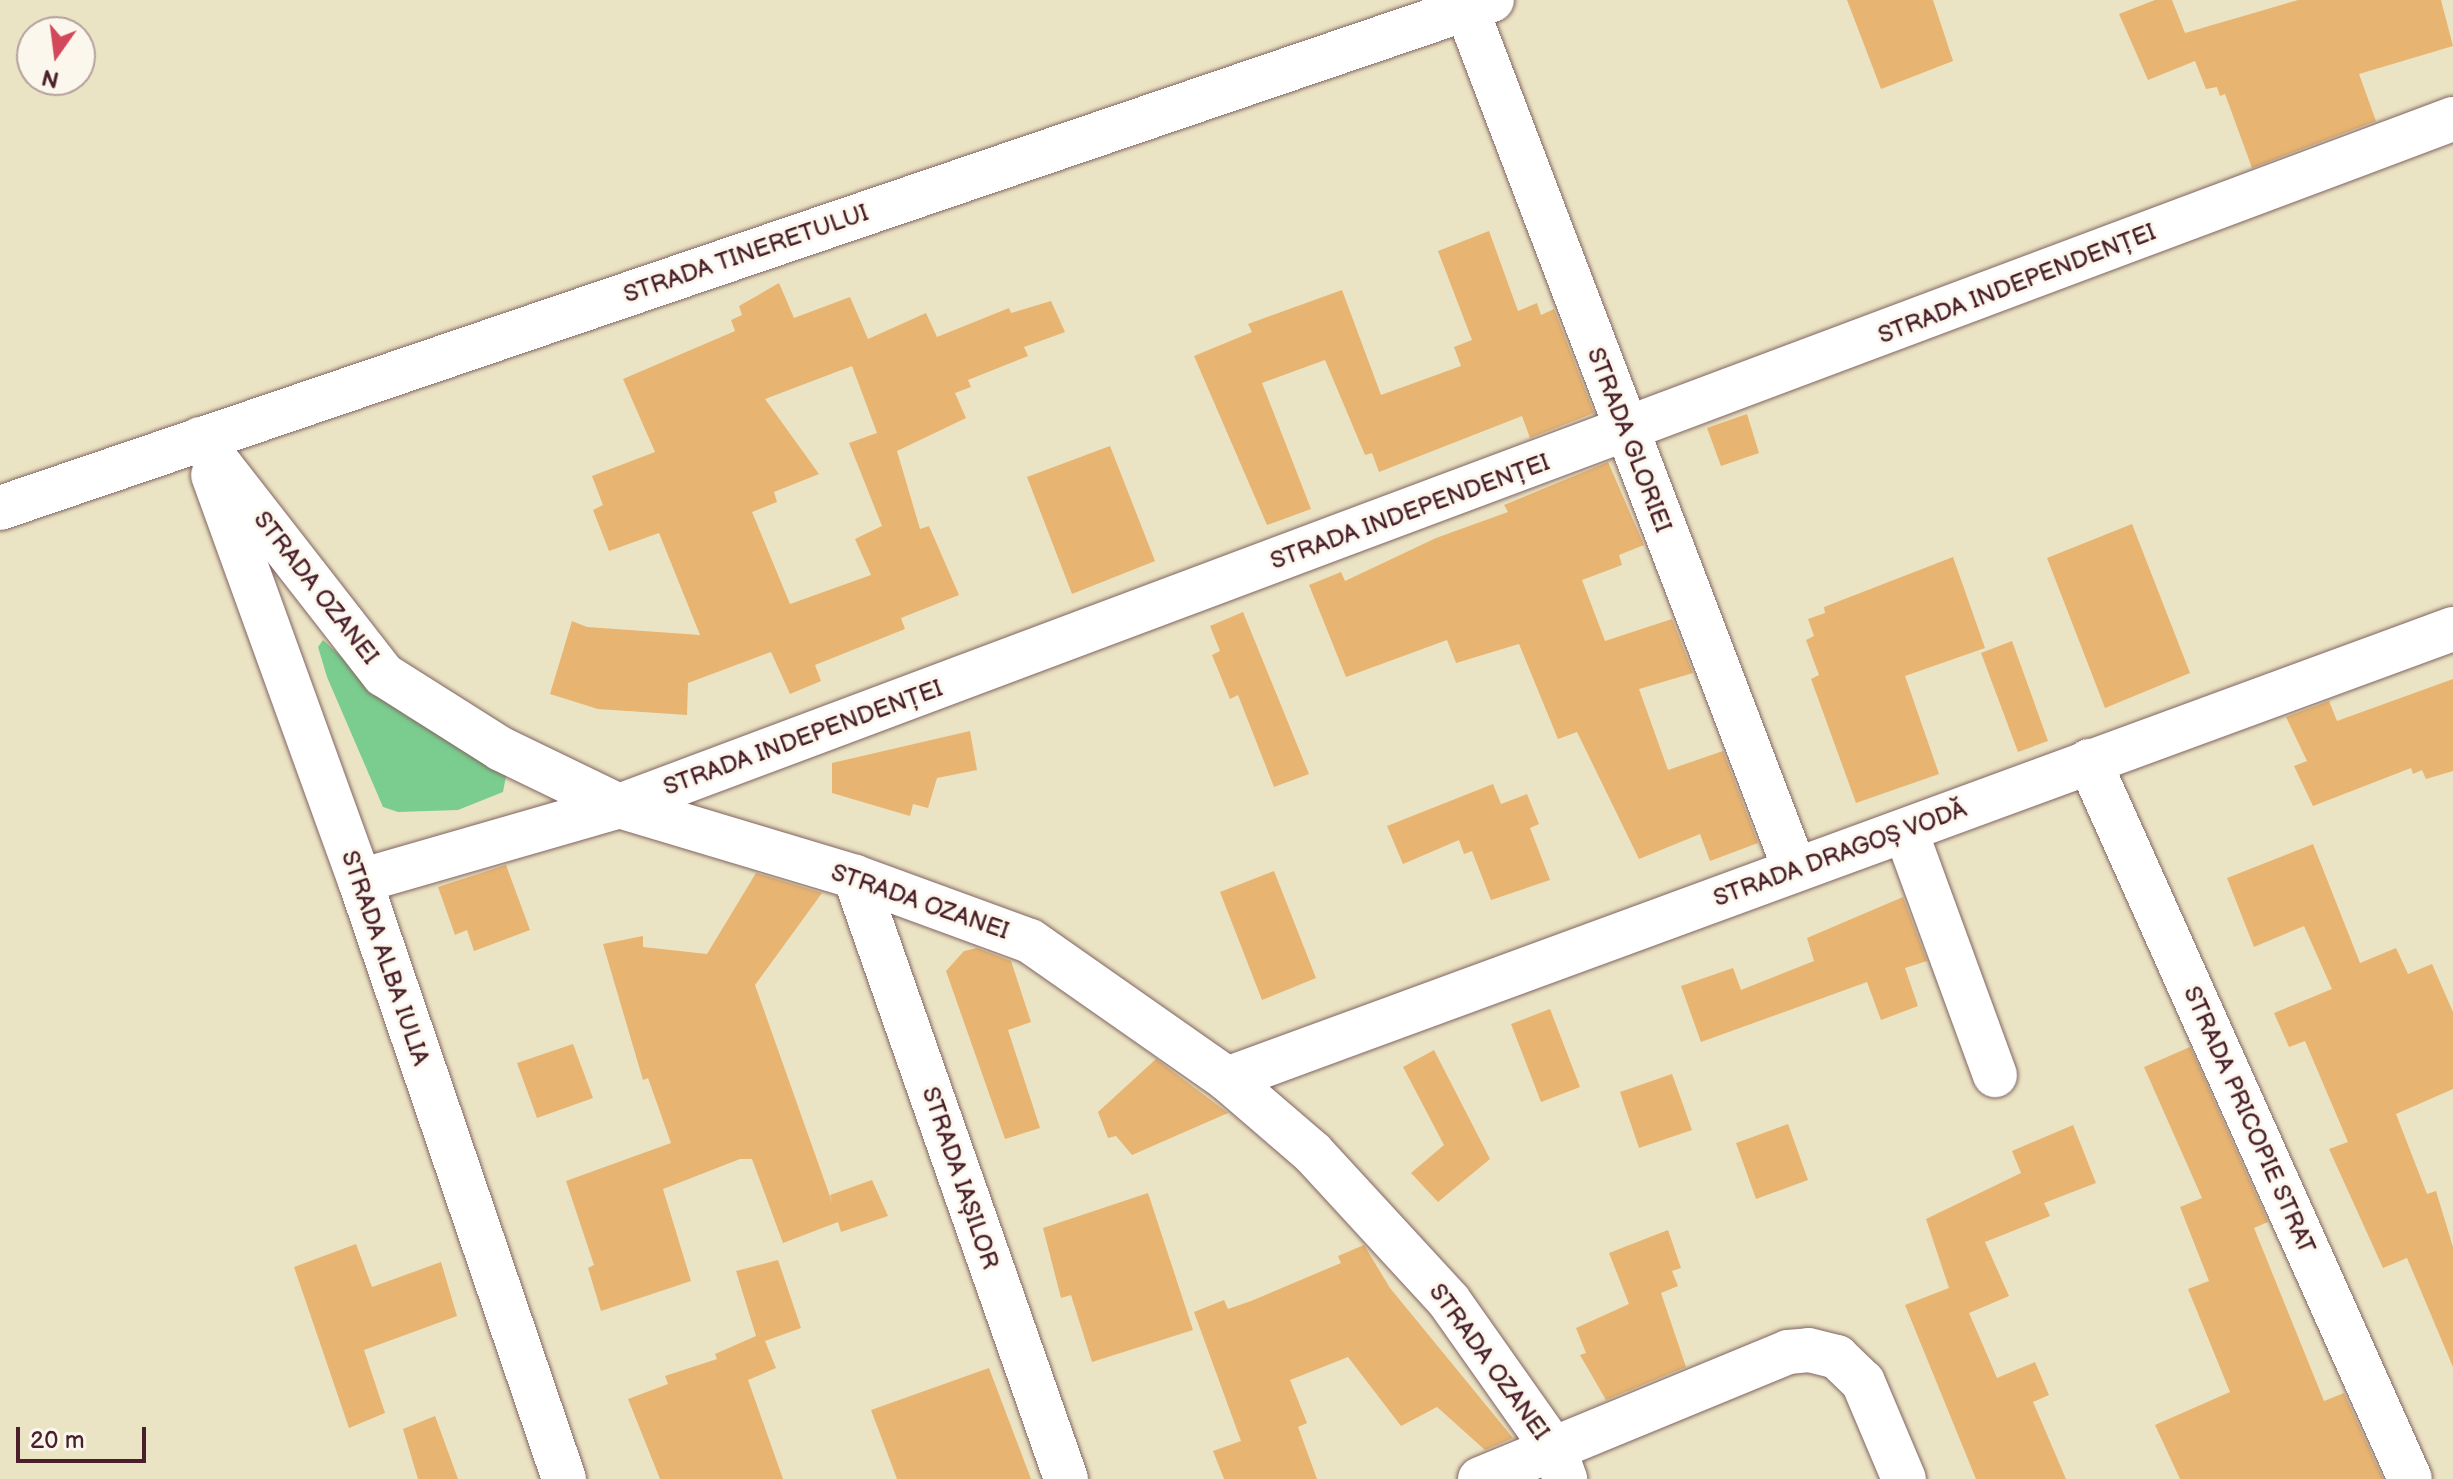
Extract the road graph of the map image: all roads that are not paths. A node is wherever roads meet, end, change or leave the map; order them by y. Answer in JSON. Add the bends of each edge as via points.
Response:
{"nodes":[{"id":1,"x":1480,"y":5,"type":"edge"},
{"id":2,"x":2453,"y":119,"type":"edge"},
{"id":3,"x":1625,"y":432,"type":"junction"},
{"id":4,"x":200,"y":439,"type":"junction"},
{"id":5,"x":0,"y":508,"type":"edge"},
{"id":6,"x":2453,"y":629,"type":"edge"},
{"id":7,"x":2089,"y":761,"type":"junction"},
{"id":8,"x":619,"y":806,"type":"junction"},
{"id":9,"x":1906,"y":832,"type":"junction"},
{"id":10,"x":1795,"y":870,"type":"junction"},
{"id":11,"x":855,"y":877,"type":"junction"},
{"id":12,"x":360,"y":881,"type":"junction"},
{"id":13,"x":1995,"y":1075,"type":"dead end"},
{"id":14,"x":1227,"y":1079,"type":"junction"},
{"id":15,"x":1560,"y":1465,"type":"edge"},
{"id":16,"x":564,"y":1479,"type":"edge"},
{"id":17,"x":1066,"y":1479,"type":"edge"},
{"id":18,"x":1480,"y":1479,"type":"edge"},
{"id":19,"x":1904,"y":1479,"type":"edge"},
{"id":20,"x":2410,"y":1479,"type":"edge"}],
"edges":[{"from":1,"to":3,"type":"street","name":"STRADA GLORIEI"},
{"from":1,"to":4,"type":"street","name":"STRADA TINERETULUI"},
{"from":2,"to":3,"type":"street","name":"STRADA INDEPENDENȚEI"},
{"from":3,"to":8,"type":"street","name":"STRADA INDEPENDENȚEI"},
{"from":3,"to":10,"type":"street","name":"STRADA GLORIEI"},
{"from":4,"to":5,"type":"street","name":"STRADA TINERETULUI"},
{"from":4,"to":8,"type":"street","name":"STRADA OZANEI","via":[[384,675],[501,749]]},
{"from":4,"to":12,"type":"street","name":"STRADA ALBA IULIA"},
{"from":6,"to":7,"type":"street","name":"STRADA DRAGOȘ VODĂ"},
{"from":7,"to":9,"type":"street","name":"STRADA DRAGOȘ VODĂ"},
{"from":7,"to":20,"type":"street","name":"STRADA PRICOPIE STRAT"},
{"from":8,"to":11,"type":"street","name":"STRADA OZANEI"},
{"from":8,"to":12,"type":"street","name":"STRADA INDEPENDENȚEI"},
{"from":9,"to":10,"type":"street","name":"STRADA DRAGOȘ VODĂ"},
{"from":9,"to":13,"type":"street"},
{"from":10,"to":14,"type":"street","name":"STRADA DRAGOȘ VODĂ"},
{"from":11,"to":14,"type":"street","name":"STRADA OZANEI","via":[[1030,941]]},
{"from":11,"to":17,"type":"street","name":"STRADA IAȘILOR"},
{"from":12,"to":16,"type":"street","name":"STRADA ALBA IULIA"},
{"from":14,"to":15,"type":"street","name":"STRADA OZANEI","via":[[1313,1153],[1449,1301]]},
{"from":15,"to":18,"type":"street"},
{"from":15,"to":19,"type":"street","via":[[1788,1352],[1837,1357],[1863,1382]]}]}
